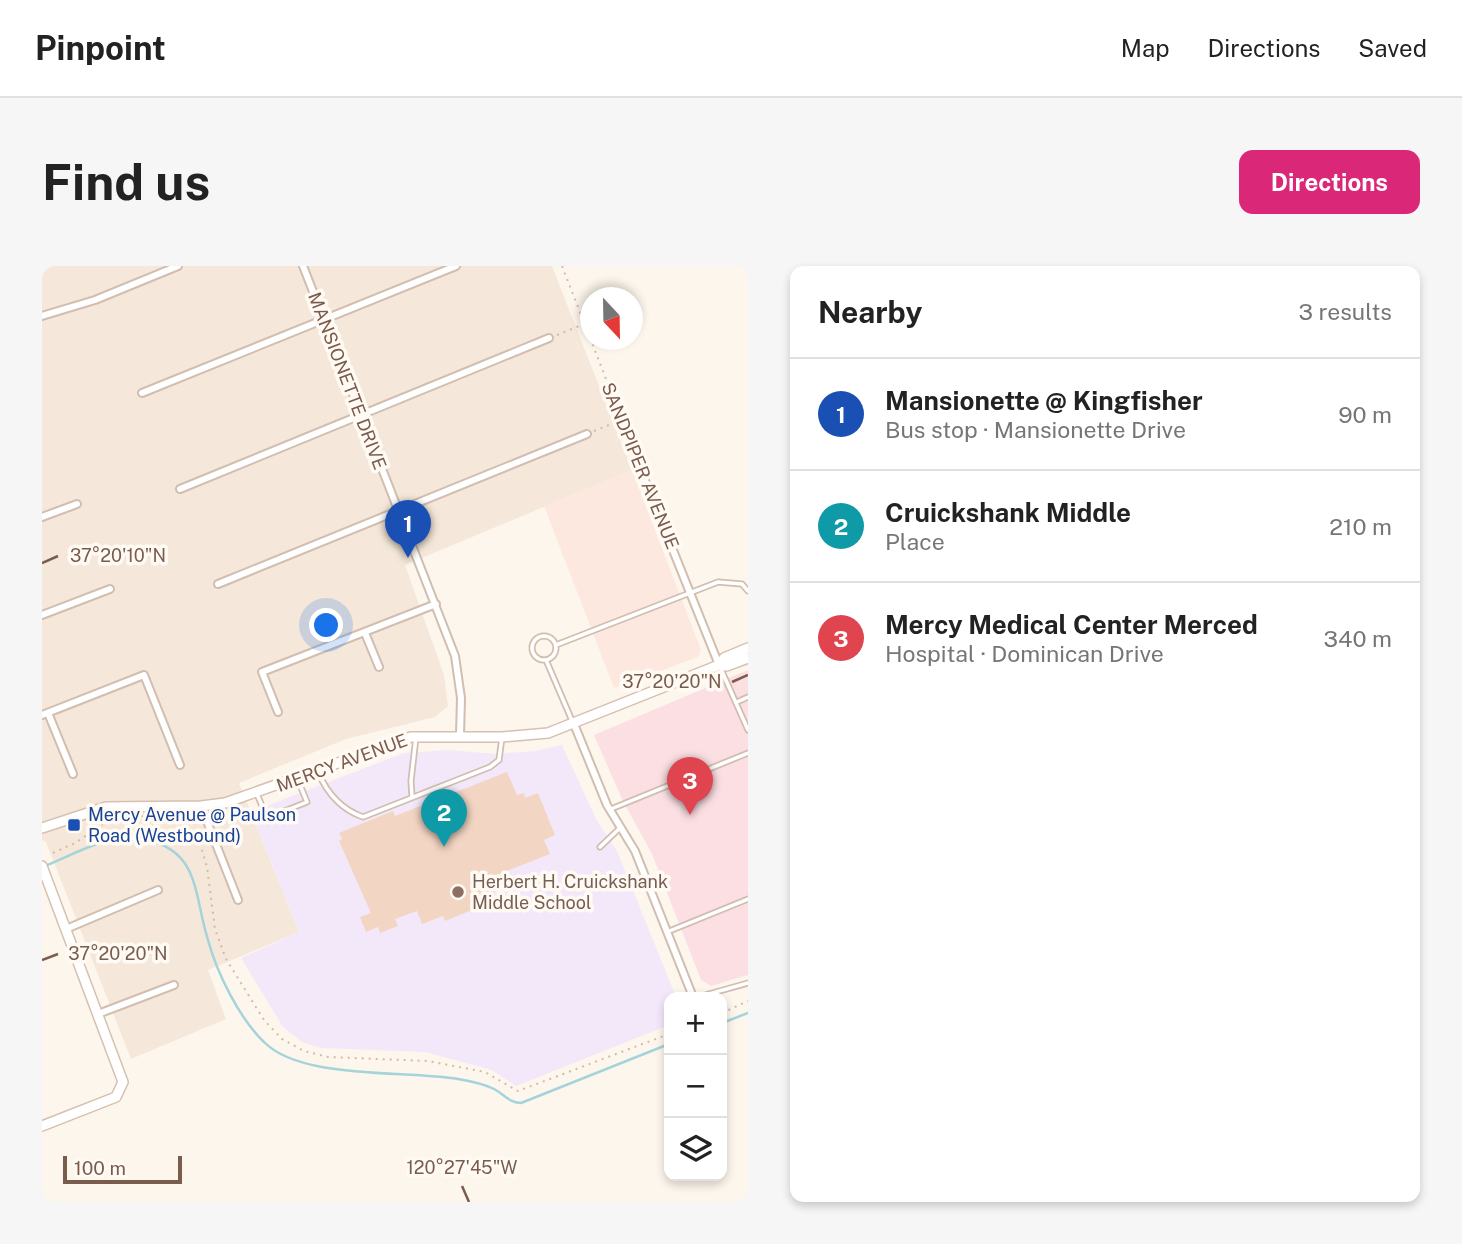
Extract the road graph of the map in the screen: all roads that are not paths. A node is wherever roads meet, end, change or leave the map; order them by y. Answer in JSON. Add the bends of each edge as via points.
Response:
{"nodes":[{"id":1,"x":178,"y":266,"type":"edge"},
{"id":2,"x":303,"y":266,"type":"edge"},
{"id":3,"x":456,"y":266,"type":"edge"},
{"id":4,"x":42,"y":316,"type":"edge"},
{"id":5,"x":323,"y":320,"type":"junction"},
{"id":6,"x":550,"y":338,"type":"road end"},
{"id":7,"x":142,"y":393,"type":"dead end"},
{"id":8,"x":360,"y":415,"type":"junction"},
{"id":9,"x":587,"y":434,"type":"road end"},
{"id":10,"x":640,"y":468,"type":"road end"},
{"id":11,"x":180,"y":489,"type":"dead end"},
{"id":12,"x":77,"y":504,"type":"dead end"},
{"id":13,"x":397,"y":510,"type":"junction"},
{"id":14,"x":42,"y":517,"type":"edge"},
{"id":15,"x":218,"y":584,"type":"dead end"},
{"id":16,"x":110,"y":589,"type":"dead end"},
{"id":17,"x":690,"y":591,"type":"junction"},
{"id":18,"x":748,"y":591,"type":"edge"},
{"id":19,"x":436,"y":604,"type":"junction"},
{"id":20,"x":42,"y":615,"type":"edge"},
{"id":21,"x":365,"y":633,"type":"junction"},
{"id":22,"x":556,"y":645,"type":"junction"},
{"id":23,"x":748,"y":648,"type":"edge"},
{"id":24,"x":748,"y":658,"type":"edge"},
{"id":25,"x":546,"y":660,"type":"junction"},
{"id":26,"x":719,"y":665,"type":"junction"},
{"id":27,"x":379,"y":667,"type":"dead end"},
{"id":28,"x":748,"y":698,"type":"edge"},
{"id":29,"x":736,"y":702,"type":"junction"},
{"id":30,"x":278,"y":712,"type":"dead end"},
{"id":31,"x":45,"y":714,"type":"edge"},
{"id":32,"x":574,"y":724,"type":"junction"},
{"id":33,"x":748,"y":730,"type":"edge"},
{"id":34,"x":416,"y":736,"type":"junction"},
{"id":35,"x":460,"y":736,"type":"junction"},
{"id":36,"x":502,"y":737,"type":"junction"},
{"id":37,"x":748,"y":753,"type":"edge"},
{"id":38,"x":180,"y":765,"type":"dead end"},
{"id":39,"x":317,"y":770,"type":"junction"},
{"id":40,"x":73,"y":774,"type":"dead end"},
{"id":41,"x":298,"y":778,"type":"junction"},
{"id":42,"x":257,"y":794,"type":"junction"},
{"id":43,"x":412,"y":797,"type":"junction"},
{"id":44,"x":201,"y":806,"type":"junction"},
{"id":45,"x":609,"y":809,"type":"junction"},
{"id":46,"x":621,"y":827,"type":"junction"},
{"id":47,"x":42,"y":828,"type":"edge"},
{"id":48,"x":600,"y":847,"type":"dead end"},
{"id":49,"x":42,"y":867,"type":"edge"},
{"id":50,"x":158,"y":890,"type":"dead end"},
{"id":51,"x":748,"y":899,"type":"edge"},
{"id":52,"x":238,"y":900,"type":"dead end"},
{"id":53,"x":66,"y":929,"type":"junction"},
{"id":54,"x":667,"y":932,"type":"junction"},
{"id":55,"x":748,"y":983,"type":"edge"},
{"id":56,"x":174,"y":985,"type":"dead end"},
{"id":57,"x":694,"y":992,"type":"edge"},
{"id":58,"x":715,"y":992,"type":"edge"},
{"id":59,"x":98,"y":1014,"type":"junction"},
{"id":60,"x":42,"y":1126,"type":"edge"}],
"edges":[{"from":1,"to":4,"type":"street"},
{"from":2,"to":5,"type":"street","name":"MANSIONETTE DRIVE"},
{"from":3,"to":5,"type":"street"},
{"from":5,"to":7,"type":"street"},
{"from":5,"to":8,"type":"street","name":"MANSIONETTE DRIVE"},
{"from":6,"to":8,"type":"street"},
{"from":8,"to":11,"type":"street"},
{"from":8,"to":13,"type":"street","name":"MANSIONETTE DRIVE"},
{"from":9,"to":13,"type":"street"},
{"from":10,"to":17,"type":"street","name":"SANDPIPER AVENUE"},
{"from":12,"to":14,"type":"street"},
{"from":13,"to":15,"type":"street"},
{"from":13,"to":19,"type":"street","name":"MANSIONETTE DRIVE"},
{"from":16,"to":20,"type":"street"},
{"from":17,"to":18,"type":"lane","via":[[718,582],[742,584]]},
{"from":17,"to":22,"type":"lane"},
{"from":17,"to":26,"type":"street","name":"SANDPIPER AVENUE"},
{"from":19,"to":21,"type":"street"},
{"from":19,"to":35,"type":"street","name":"MANSIONETTE DRIVE","via":[[456,656]]},
{"from":21,"to":27,"type":"street"},
{"from":21,"to":30,"type":"street","via":[[262,672]]},
{"from":22,"to":25,"type":"lane","via":[[553,656]]},
{"from":22,"to":25,"type":"lane","via":[[544,636],[533,641],[534,657]]},
{"from":23,"to":26,"type":"street","name":"MERCY AVENUE","via":[[724,658]]},
{"from":24,"to":26,"type":"street","name":"MERCY AVENUE"},
{"from":25,"to":32,"type":"lane"},
{"from":26,"to":29,"type":"lane"},
{"from":26,"to":32,"type":"street","name":"MERCY AVENUE"},
{"from":28,"to":29,"type":"lane"},
{"from":29,"to":33,"type":"lane"},
{"from":31,"to":38,"type":"street","via":[[144,675]]},
{"from":31,"to":40,"type":"street"},
{"from":32,"to":36,"type":"street","name":"MERCY AVENUE","via":[[548,733]]},
{"from":32,"to":45,"type":"street"},
{"from":34,"to":35,"type":"street","name":"MERCY AVENUE"},
{"from":34,"to":39,"type":"street","name":"MERCY AVENUE"},
{"from":34,"to":43,"type":"lane"},
{"from":35,"to":36,"type":"street","name":"MERCY AVENUE"},
{"from":36,"to":43,"type":"lane","via":[[499,760],[490,767]]},
{"from":37,"to":45,"type":"lane"},
{"from":39,"to":41,"type":"street","name":"MERCY AVENUE"},
{"from":39,"to":43,"type":"lane","via":[[326,792],[363,817]]},
{"from":41,"to":42,"type":"street","name":"MERCY AVENUE"},
{"from":41,"to":42,"type":"lane","via":[[307,802],[267,818]]},
{"from":42,"to":44,"type":"street","name":"MERCY AVENUE"},
{"from":44,"to":47,"type":"street","name":"MERCY AVENUE","via":[[106,807]]},
{"from":44,"to":52,"type":"street"},
{"from":45,"to":46,"type":"street"},
{"from":46,"to":48,"type":"lane"},
{"from":46,"to":54,"type":"street"},
{"from":49,"to":53,"type":"street"},
{"from":50,"to":53,"type":"street"},
{"from":51,"to":54,"type":"lane"},
{"from":53,"to":59,"type":"street"},
{"from":54,"to":57,"type":"street"},
{"from":55,"to":58,"type":"lane"},
{"from":56,"to":59,"type":"street"},
{"from":59,"to":60,"type":"street","via":[[123,1082],[116,1097]]}]}
